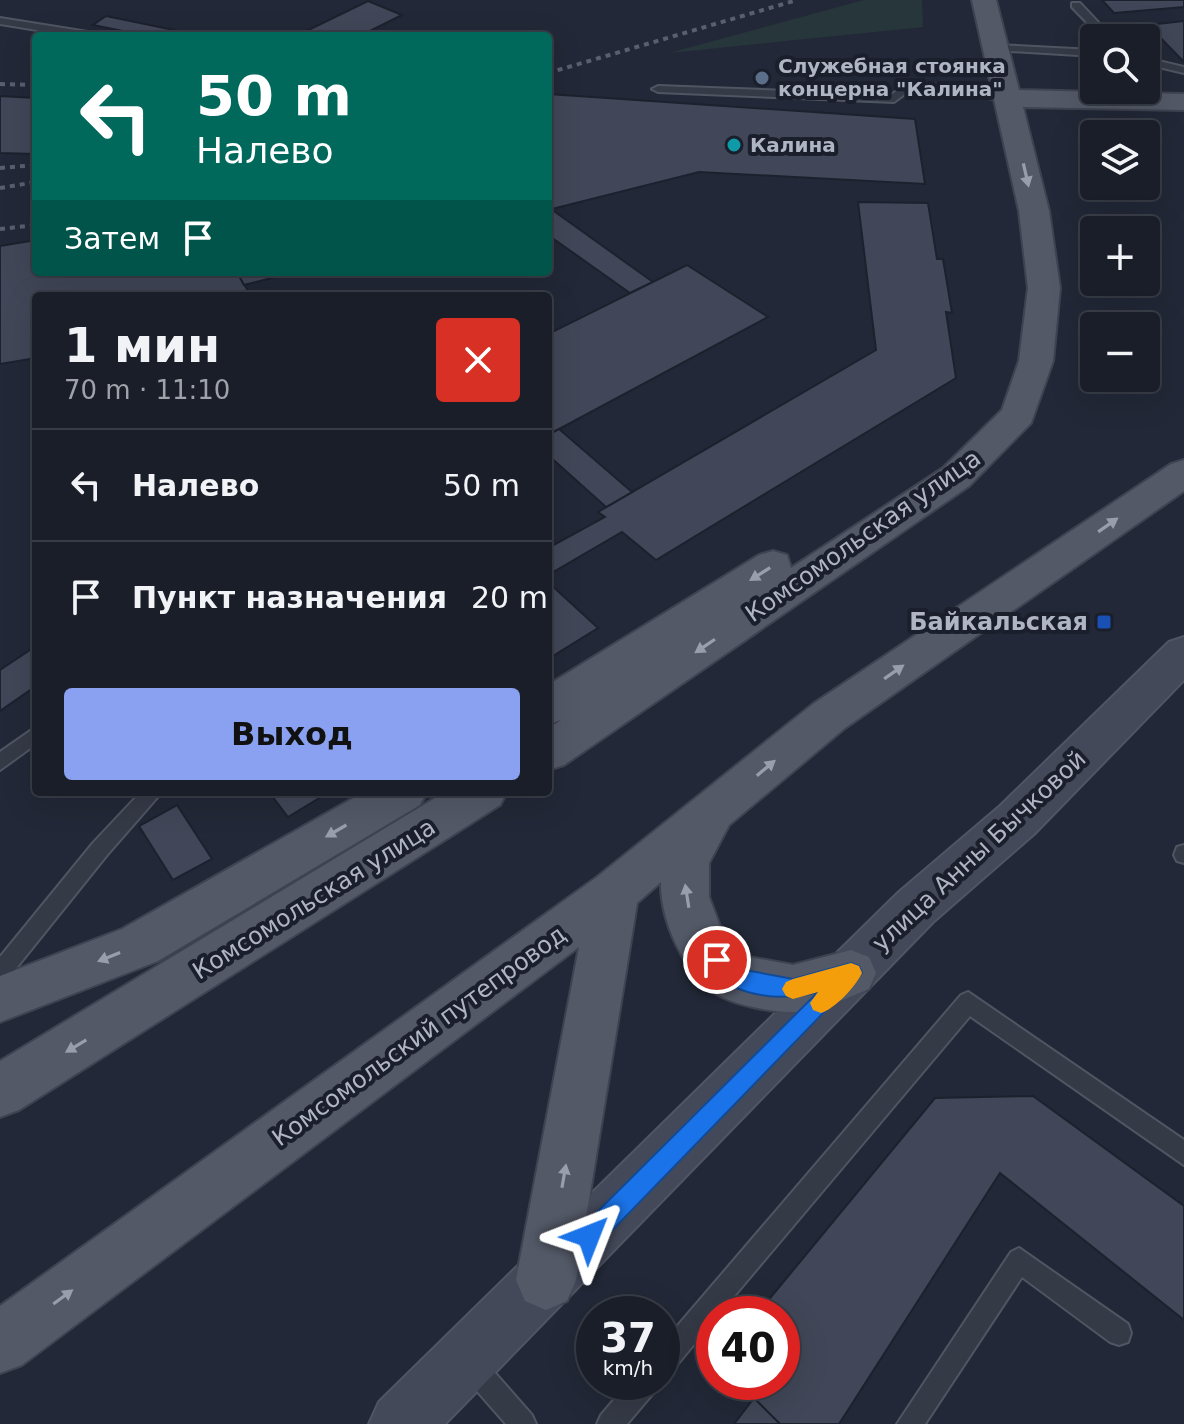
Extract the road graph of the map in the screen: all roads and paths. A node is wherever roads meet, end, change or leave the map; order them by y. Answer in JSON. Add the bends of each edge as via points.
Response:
{"nodes":[{"id":1,"x":984,"y":0,"type":"edge"},
{"id":2,"x":1076,"y":5,"type":"dead end"},
{"id":3,"x":0,"y":21,"type":"edge"},
{"id":4,"x":1094,"y":24,"type":"edge"},
{"id":5,"x":69,"y":32,"type":"edge"},
{"id":6,"x":997,"y":48,"type":"junction"},
{"id":7,"x":1080,"y":52,"type":"edge"},
{"id":8,"x":1160,"y":64,"type":"edge"},
{"id":9,"x":1184,"y":70,"type":"edge"},
{"id":10,"x":658,"y":89,"type":"dead end"},
{"id":11,"x":1010,"y":98,"type":"junction"},
{"id":12,"x":1184,"y":102,"type":"edge"},
{"id":13,"x":1030,"y":385,"type":"junction"},
{"id":14,"x":1184,"y":473,"type":"edge"},
{"id":15,"x":1184,"y":653,"type":"edge"},
{"id":16,"x":552,"y":704,"type":"edge"},
{"id":17,"x":32,"y":737,"type":"edge"},
{"id":18,"x":552,"y":749,"type":"edge"},
{"id":19,"x":0,"y":762,"type":"edge"},
{"id":20,"x":149,"y":796,"type":"edge"},
{"id":21,"x":397,"y":796,"type":"edge"},
{"id":22,"x":478,"y":796,"type":"edge"},
{"id":23,"x":712,"y":813,"type":"junction"},
{"id":24,"x":614,"y":892,"type":"junction"},
{"id":25,"x":851,"y":973,"type":"junction"},
{"id":26,"x":1,"y":985,"type":"edge"},
{"id":27,"x":0,"y":1091,"type":"edge"},
{"id":28,"x":1184,"y":1154,"type":"edge"},
{"id":29,"x":546,"y":1280,"type":"junction"},
{"id":30,"x":1119,"y":1333,"type":"dead end"},
{"id":31,"x":680,"y":1342,"type":"edge"},
{"id":32,"x":0,"y":1343,"type":"edge"},
{"id":33,"x":466,"y":1360,"type":"junction"},
{"id":34,"x":631,"y":1400,"type":"edge"},
{"id":35,"x":401,"y":1424,"type":"edge"},
{"id":36,"x":523,"y":1424,"type":"edge"},
{"id":37,"x":610,"y":1424,"type":"edge"},
{"id":38,"x":910,"y":1424,"type":"edge"}],
"edges":[{"from":1,"to":6,"type":"main road","name":"Комсомольская улица"},
{"from":2,"to":4,"type":"lane"},
{"from":3,"to":5,"type":"lane"},
{"from":6,"to":7,"type":"lane"},
{"from":6,"to":11,"type":"main road","name":"Комсомольская улица"},
{"from":8,"to":9,"type":"lane"},
{"from":10,"to":11,"type":"lane","via":[[894,99],[910,84]]},
{"from":11,"to":12,"type":"main road"},
{"from":11,"to":13,"type":"main road","name":"Комсомольская улица","one_way":true,"via":[[1044,288]]},
{"from":13,"to":16,"type":"main road","one_way":true,"via":[[923,471]]},
{"from":13,"to":18,"type":"main road","name":"Комсомольская улица","one_way":true,"via":[[1018,415],[956,477]]},
{"from":23,"to":14,"type":"main road","name":"Комсомольский путепровод","one_way":true,"via":[[829,716]]},
{"from":15,"to":25,"type":"street","name":"улица Анны Бычковой","via":[[1017,820],[916,907]]},
{"from":17,"to":19,"type":"lane"},
{"from":20,"to":26,"type":"lane","via":[[100,849]]},
{"from":21,"to":26,"type":"main road","one_way":true,"via":[[140,945]]},
{"from":22,"to":27,"type":"main road","name":"Комсомольская улица","one_way":true},
{"from":23,"to":24,"type":"main road","name":"Комсомольский путепровод"},
{"from":25,"to":23,"type":"main road","one_way":true,"via":[[793,989],[735,978],[700,942],[685,897],[685,862]]},
{"from":29,"to":24,"type":"main road","one_way":true},
{"from":32,"to":24,"type":"main road","name":"Комсомольский путепровод","one_way":true},
{"from":25,"to":29,"type":"street","name":"улица Анны Бычковой"},
{"from":28,"to":31,"type":"lane","via":[[968,1002]]},
{"from":29,"to":33,"type":"street","name":"улица Анны Бычковой"},
{"from":30,"to":38,"type":"lane","via":[[1019,1260]]},
{"from":33,"to":35,"type":"street","name":"улица Анны Бычковой"},
{"from":33,"to":36,"type":"lane"},
{"from":34,"to":37,"type":"lane"}]}
